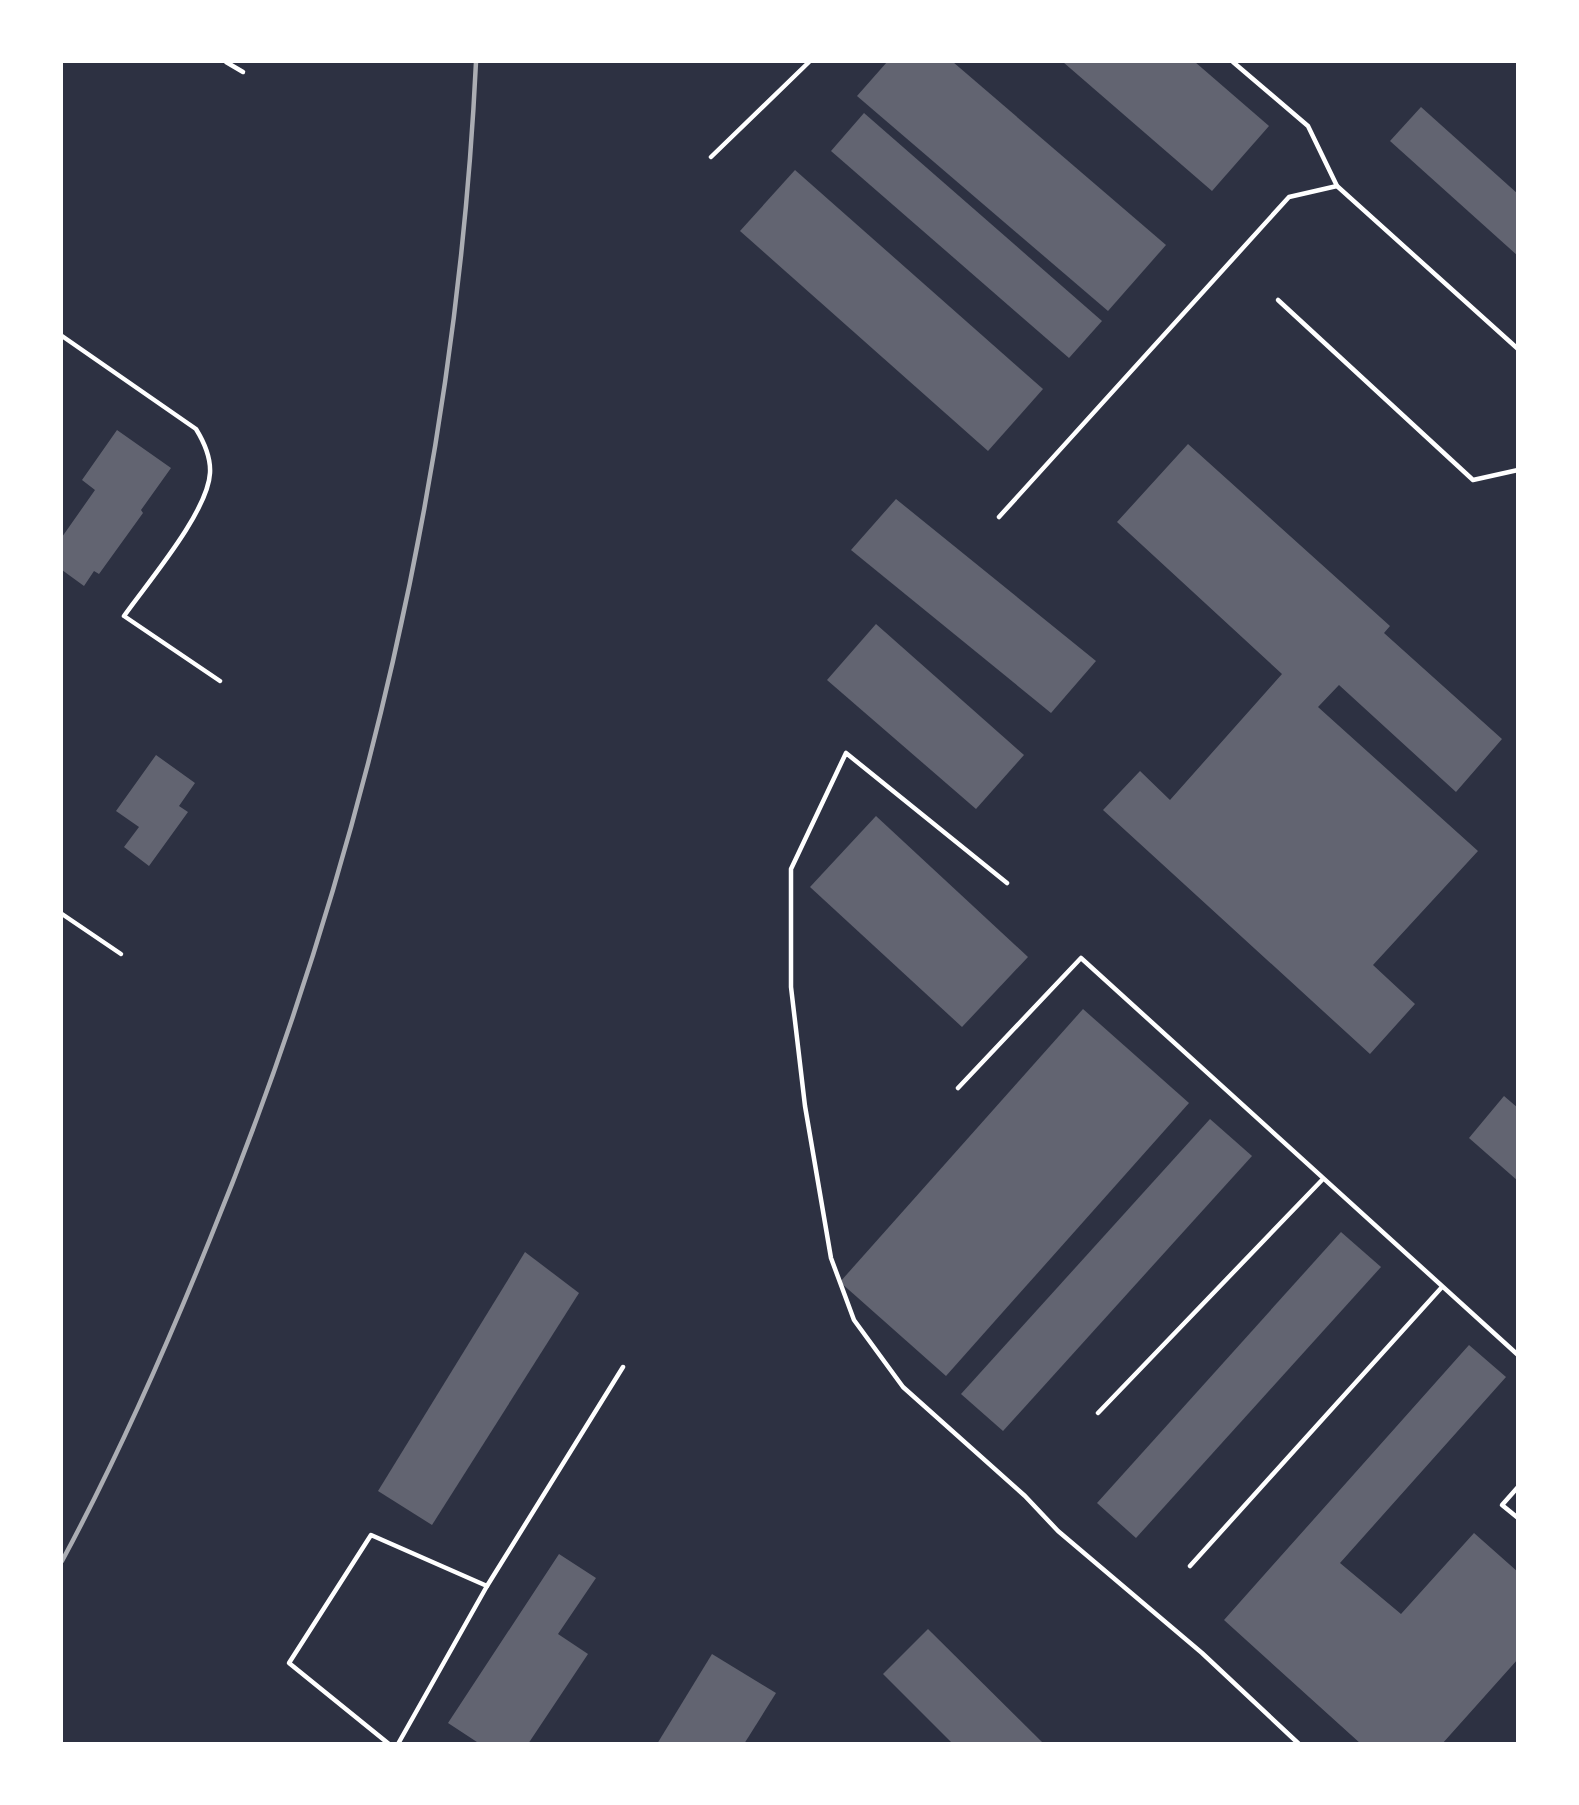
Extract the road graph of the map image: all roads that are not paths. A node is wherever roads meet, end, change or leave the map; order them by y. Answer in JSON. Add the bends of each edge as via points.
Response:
{"nodes":[{"id":1,"x":226,"y":62,"type":"edge"},
{"id":2,"x":809,"y":62,"type":"edge"},
{"id":3,"x":1233,"y":62,"type":"edge"},
{"id":4,"x":243,"y":72,"type":"dead end"},
{"id":5,"x":711,"y":157,"type":"dead end"},
{"id":6,"x":1337,"y":186,"type":"junction"},
{"id":7,"x":1278,"y":300,"type":"dead end"},
{"id":8,"x":62,"y":336,"type":"edge"},
{"id":9,"x":1518,"y":349,"type":"edge"},
{"id":10,"x":1518,"y":470,"type":"edge"},
{"id":11,"x":999,"y":516,"type":"dead end"},
{"id":12,"x":220,"y":681,"type":"dead end"},
{"id":13,"x":1007,"y":883,"type":"dead end"},
{"id":14,"x":62,"y":914,"type":"edge"},
{"id":15,"x":121,"y":954,"type":"dead end"},
{"id":16,"x":958,"y":1088,"type":"dead end"},
{"id":17,"x":1322,"y":1180,"type":"junction"},
{"id":18,"x":1442,"y":1287,"type":"junction"},
{"id":19,"x":1518,"y":1355,"type":"edge"},
{"id":20,"x":623,"y":1367,"type":"dead end"},
{"id":21,"x":1098,"y":1413,"type":"dead end"},
{"id":22,"x":1518,"y":1487,"type":"edge"},
{"id":23,"x":1518,"y":1518,"type":"edge"},
{"id":24,"x":1190,"y":1566,"type":"dead end"},
{"id":25,"x":487,"y":1586,"type":"junction"},
{"id":26,"x":388,"y":1743,"type":"edge"},
{"id":27,"x":398,"y":1743,"type":"edge"},
{"id":28,"x":1299,"y":1743,"type":"edge"}],
"edges":[{"from":1,"to":4,"type":"lane"},
{"from":2,"to":5,"type":"lane"},
{"from":3,"to":6,"type":"lane","via":[[1308,126]]},
{"from":6,"to":9,"type":"lane"},
{"from":6,"to":11,"type":"lane","via":[[1289,197]]},
{"from":7,"to":10,"type":"lane","via":[[1473,480]]},
{"from":8,"to":12,"type":"lane","via":[[196,429],[206,447],[210,472],[206,496],[124,615]]},
{"from":13,"to":28,"type":"lane","via":[[846,753],[791,869],[791,987],[805,1106],[831,1258],[854,1320],[903,1387],[1025,1496],[1058,1531],[1202,1653]]},
{"from":14,"to":15,"type":"lane"},
{"from":16,"to":17,"type":"lane","via":[[1081,958]]},
{"from":17,"to":18,"type":"lane"},
{"from":17,"to":21,"type":"lane"},
{"from":18,"to":19,"type":"lane"},
{"from":18,"to":24,"type":"lane"},
{"from":20,"to":25,"type":"lane"},
{"from":22,"to":23,"type":"lane","via":[[1502,1505]]},
{"from":25,"to":26,"type":"lane","via":[[371,1535],[290,1663]]},
{"from":25,"to":27,"type":"lane"}]}
